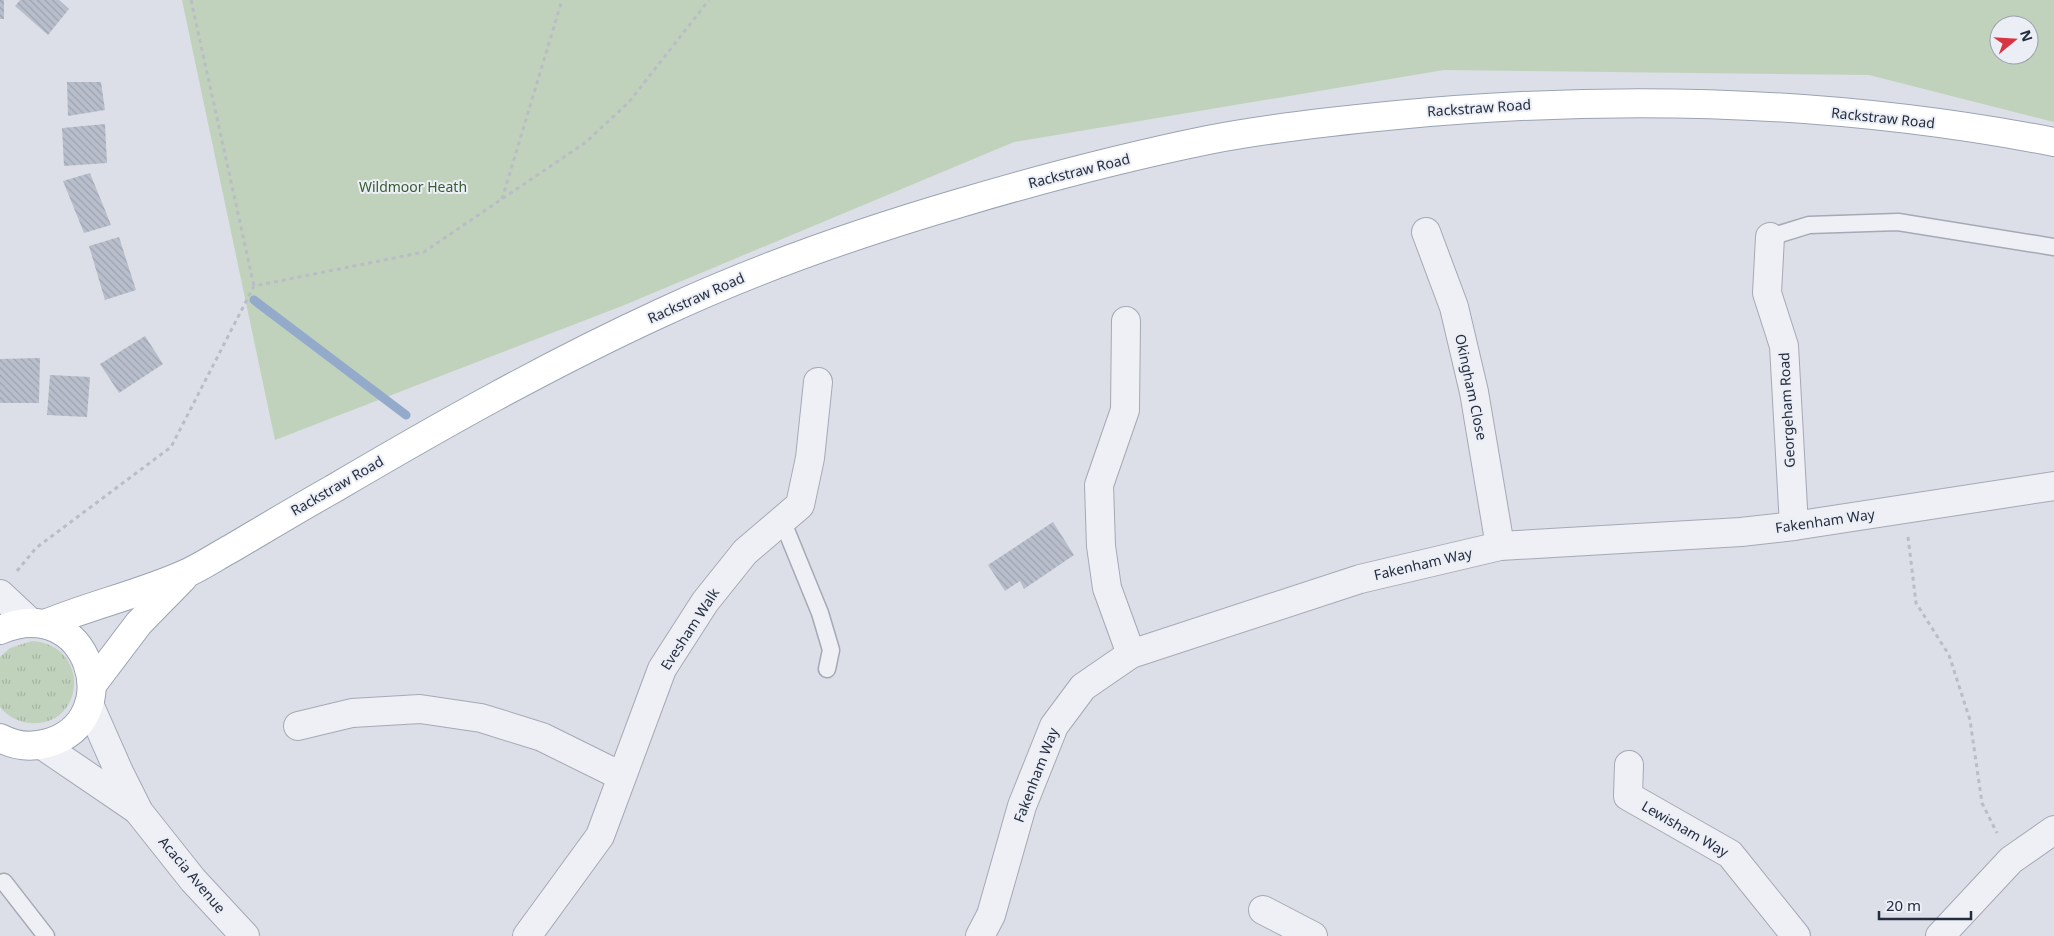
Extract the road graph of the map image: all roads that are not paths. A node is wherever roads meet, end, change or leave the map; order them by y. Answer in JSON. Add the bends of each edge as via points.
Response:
{"nodes":[{"id":1,"x":2054,"y":142,"type":"edge"},
{"id":2,"x":1426,"y":232,"type":"dead end"},
{"id":3,"x":1770,"y":237,"type":"joint"},
{"id":4,"x":2054,"y":247,"type":"edge"},
{"id":5,"x":1126,"y":321,"type":"dead end"},
{"id":6,"x":818,"y":382,"type":"dead end"},
{"id":7,"x":2054,"y":486,"type":"edge"},
{"id":8,"x":782,"y":520,"type":"junction"},
{"id":9,"x":1794,"y":526,"type":"junction"},
{"id":10,"x":1500,"y":546,"type":"junction"},
{"id":11,"x":188,"y":573,"type":"junction"},
{"id":12,"x":6,"y":586,"type":"edge"},
{"id":13,"x":38,"y":623,"type":"junction"},
{"id":14,"x":0,"y":630,"type":"edge"},
{"id":15,"x":1131,"y":654,"type":"junction"},
{"id":16,"x":827,"y":669,"type":"dead end"},
{"id":17,"x":90,"y":695,"type":"junction"},
{"id":18,"x":298,"y":726,"type":"dead end"},
{"id":19,"x":15,"y":745,"type":"edge"},
{"id":20,"x":1629,"y":765,"type":"dead end"},
{"id":21,"x":621,"y":776,"type":"junction"},
{"id":22,"x":140,"y":812,"type":"junction"},
{"id":23,"x":2054,"y":830,"type":"edge"},
{"id":24,"x":4,"y":882,"type":"dead end"},
{"id":25,"x":1263,"y":910,"type":"dead end"},
{"id":26,"x":46,"y":936,"type":"edge"},
{"id":27,"x":245,"y":936,"type":"edge"},
{"id":28,"x":527,"y":936,"type":"edge"},
{"id":29,"x":980,"y":936,"type":"edge"},
{"id":30,"x":1313,"y":936,"type":"edge"},
{"id":31,"x":1796,"y":936,"type":"edge"},
{"id":32,"x":1940,"y":936,"type":"edge"}],
"edges":[{"from":1,"to":11,"type":"main road","name":"Rackstraw Road","via":[[1978,128],[1854,114],[1751,106],[1617,102],[1436,111],[1334,121],[1208,140],[1001,191],[814,249],[751,274],[663,312],[510,388]]},
{"from":2,"to":10,"type":"street","name":"Okingham Close","via":[[1454,307],[1474,392]]},
{"from":3,"to":4,"type":"lane","via":[[1809,225],[1898,222]]},
{"from":3,"to":9,"type":"street","name":"Georgeham Road","via":[[1767,293],[1784,346]]},
{"from":5,"to":15,"type":"street","via":[[1125,410],[1099,484],[1101,546],[1107,588]]},
{"from":6,"to":8,"type":"street","name":"Evesham Walk","via":[[810,458],[800,505]]},
{"from":7,"to":9,"type":"street","name":"Fakenham Way"},
{"from":8,"to":16,"type":"lane","via":[[831,650]]},
{"from":8,"to":21,"type":"street","name":"Evesham Walk","via":[[746,552],[699,610],[662,670]]},
{"from":9,"to":10,"type":"street","name":"Fakenham Way"},
{"from":10,"to":15,"type":"street","name":"Fakenham Way","via":[[1360,579]]},
{"from":11,"to":13,"type":"main road","name":"Rackstraw Road"},
{"from":11,"to":17,"type":"main road","name":"Rackstraw Road","via":[[139,623]]},
{"from":12,"to":13,"type":"street"},
{"from":13,"to":14,"type":"main road","name":"Rackstraw Road","via":[[20,623]]},
{"from":13,"to":17,"type":"main road","via":[[62,631],[76,642],[88,662]]},
{"from":15,"to":29,"type":"street","name":"Fakenham Way","via":[[1083,687],[1054,726],[1022,806],[991,915]]},
{"from":17,"to":19,"type":"main road","name":"Rackstraw Road","via":[[84,714],[71,731],[62,737]]},
{"from":17,"to":22,"type":"street","name":"Acacia Avenue","via":[[119,772]]},
{"from":18,"to":21,"type":"street","via":[[352,713],[420,709],[482,718],[542,736]]},
{"from":19,"to":22,"type":"street","name":"Acacia Avenue"},
{"from":20,"to":31,"type":"street","name":"Lewisham Way","via":[[1628,796],[1730,854]]},
{"from":21,"to":28,"type":"street","name":"Evesham Walk","via":[[600,836]]},
{"from":22,"to":27,"type":"street","name":"Acacia Avenue","via":[[193,880]]},
{"from":23,"to":32,"type":"street","via":[[2012,860]]},
{"from":24,"to":26,"type":"lane"},
{"from":25,"to":30,"type":"street"}]}
